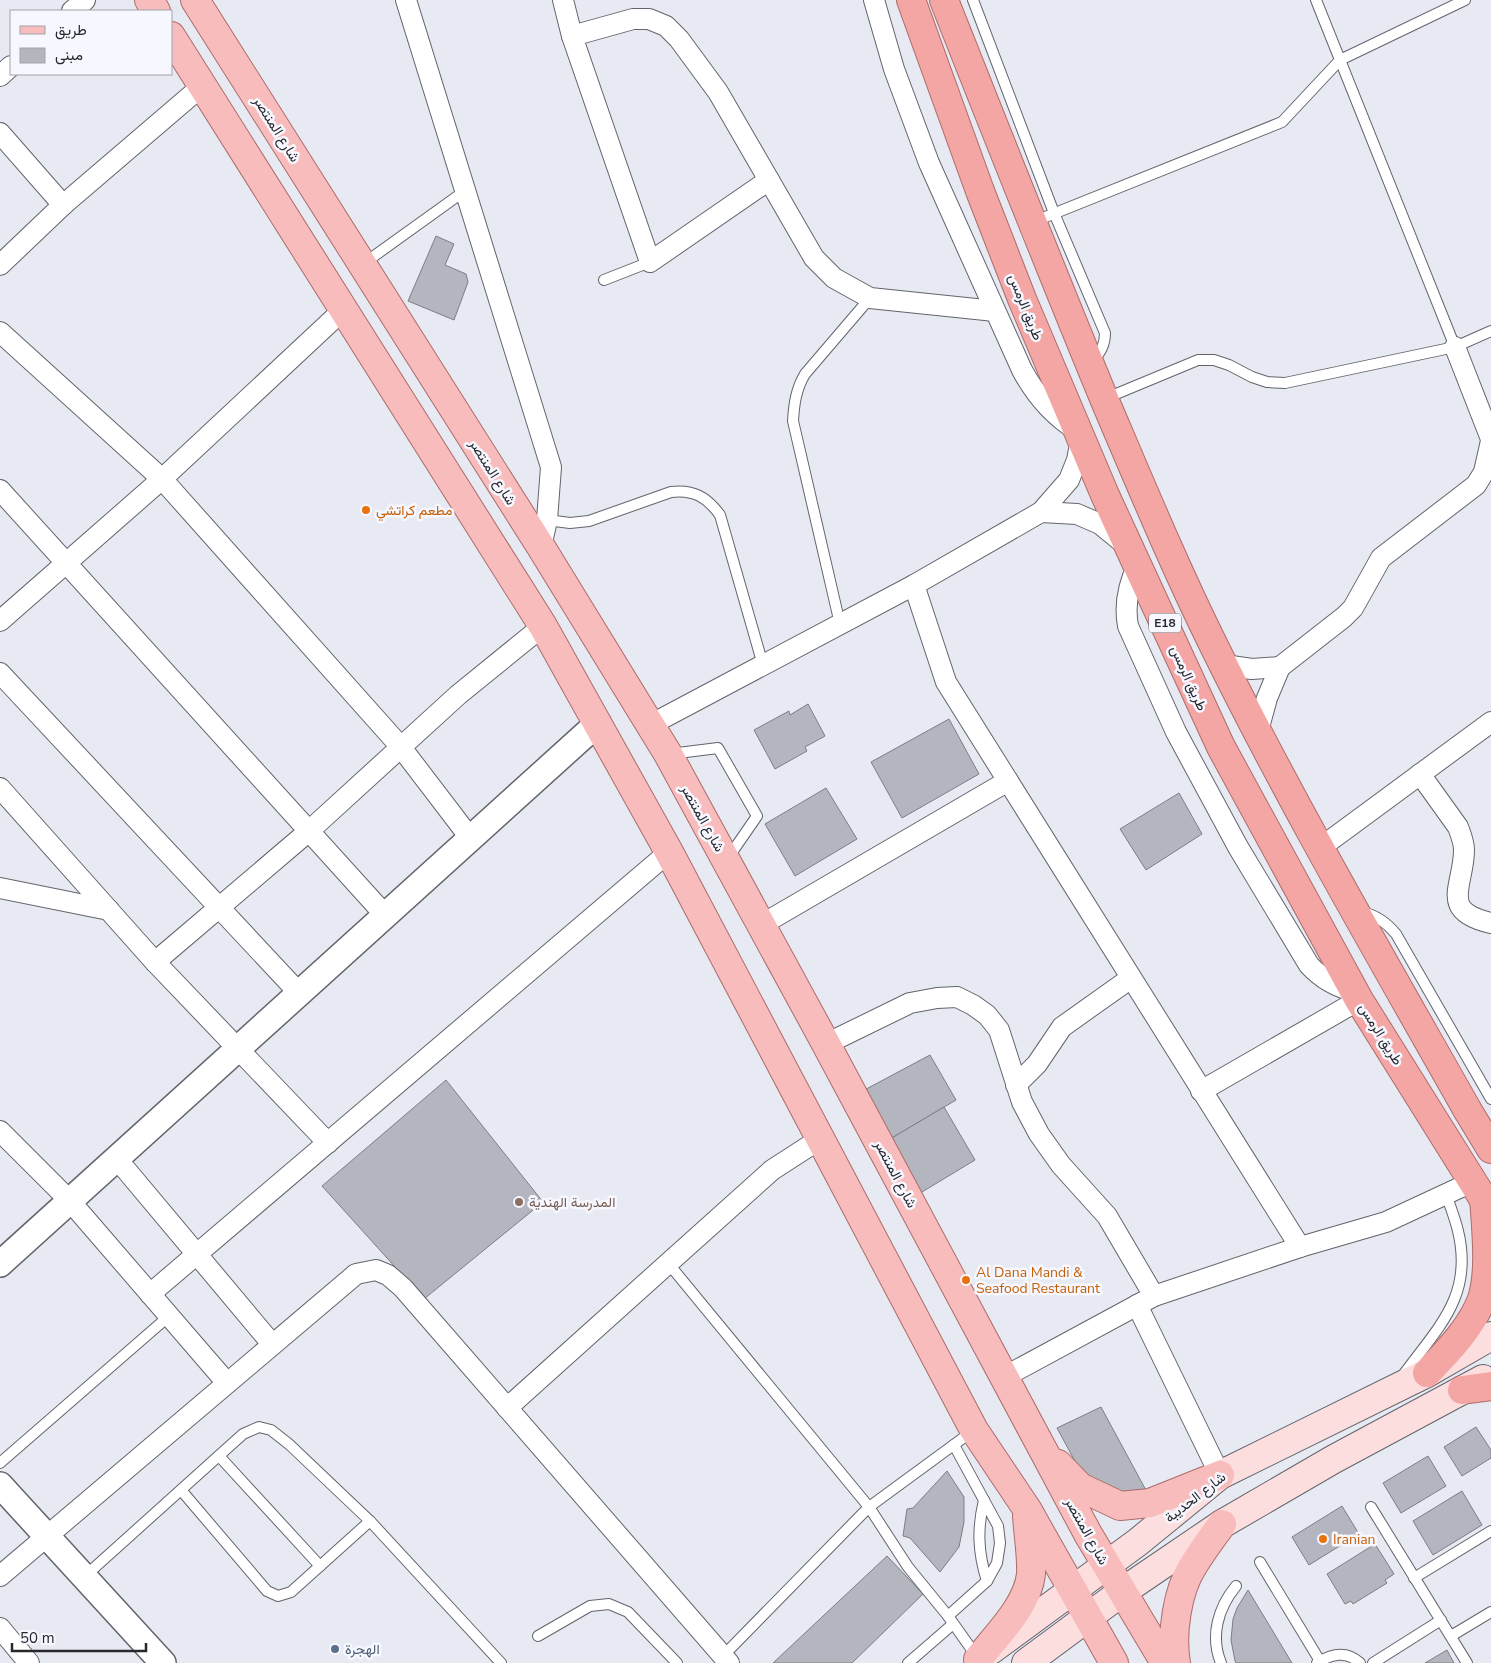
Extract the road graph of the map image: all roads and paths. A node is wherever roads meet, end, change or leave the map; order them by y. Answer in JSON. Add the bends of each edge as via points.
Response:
{"nodes":[{"id":1,"x":85,"y":0,"type":"edge"},
{"id":2,"x":195,"y":0,"type":"edge"},
{"id":3,"x":406,"y":0,"type":"edge"},
{"id":4,"x":563,"y":0,"type":"edge"},
{"id":5,"x":874,"y":0,"type":"edge"},
{"id":6,"x":911,"y":0,"type":"edge"},
{"id":7,"x":944,"y":0,"type":"edge"},
{"id":8,"x":973,"y":0,"type":"edge"},
{"id":9,"x":1316,"y":0,"type":"edge"},
{"id":10,"x":1465,"y":0,"type":"edge"},
{"id":11,"x":73,"y":10,"type":"edge"},
{"id":12,"x":572,"y":36,"type":"junction"},
{"id":13,"x":172,"y":38,"type":"edge"},
{"id":14,"x":1340,"y":60,"type":"junction"},
{"id":15,"x":10,"y":67,"type":"edge"},
{"id":16,"x":0,"y":76,"type":"edge"},
{"id":17,"x":202,"y":86,"type":"junction"},
{"id":18,"x":0,"y":133,"type":"edge"},
{"id":19,"x":769,"y":180,"type":"junction"},
{"id":20,"x":466,"y":190,"type":"junction"},
{"id":21,"x":63,"y":205,"type":"junction"},
{"id":22,"x":1042,"y":218,"type":"junction"},
{"id":23,"x":650,"y":262,"type":"junction"},
{"id":24,"x":0,"y":265,"type":"edge"},
{"id":25,"x":362,"y":265,"type":"junction"},
{"id":26,"x":604,"y":280,"type":"dead end"},
{"id":27,"x":870,"y":298,"type":"junction"},
{"id":28,"x":342,"y":310,"type":"junction"},
{"id":29,"x":995,"y":311,"type":"junction"},
{"id":30,"x":1491,"y":330,"type":"edge"},
{"id":31,"x":0,"y":332,"type":"edge"},
{"id":32,"x":1455,"y":347,"type":"junction"},
{"id":33,"x":1104,"y":399,"type":"junction"},
{"id":34,"x":1080,"y":435,"type":"junction"},
{"id":35,"x":1491,"y":440,"type":"edge"},
{"id":36,"x":162,"y":479,"type":"junction"},
{"id":37,"x":0,"y":490,"type":"edge"},
{"id":38,"x":1041,"y":512,"type":"junction"},
{"id":39,"x":547,"y":520,"type":"junction"},
{"id":40,"x":541,"y":547,"type":"junction"},
{"id":41,"x":1134,"y":558,"type":"junction"},
{"id":42,"x":66,"y":563,"type":"junction"},
{"id":43,"x":914,"y":585,"type":"junction"},
{"id":44,"x":0,"y":621,"type":"edge"},
{"id":45,"x":840,"y":624,"type":"junction"},
{"id":46,"x":543,"y":626,"type":"junction"},
{"id":47,"x":763,"y":665,"type":"junction"},
{"id":48,"x":1224,"y":666,"type":"junction"},
{"id":49,"x":1280,"y":667,"type":"junction"},
{"id":50,"x":0,"y":673,"type":"edge"},
{"id":51,"x":1491,"y":722,"type":"edge"},
{"id":52,"x":598,"y":723,"type":"junction"},
{"id":53,"x":650,"y":725,"type":"junction"},
{"id":54,"x":1258,"y":731,"type":"junction"},
{"id":55,"x":400,"y":746,"type":"junction"},
{"id":56,"x":668,"y":754,"type":"junction"},
{"id":57,"x":1420,"y":774,"type":"junction"},
{"id":58,"x":1008,"y":781,"type":"junction"},
{"id":59,"x":0,"y":788,"type":"edge"},
{"id":60,"x":309,"y":831,"type":"junction"},
{"id":61,"x":470,"y":839,"type":"junction"},
{"id":62,"x":1320,"y":848,"type":"junction"},
{"id":63,"x":669,"y":852,"type":"junction"},
{"id":64,"x":726,"y":861,"type":"junction"},
{"id":65,"x":0,"y":888,"type":"edge"},
{"id":66,"x":219,"y":907,"type":"junction"},
{"id":67,"x":109,"y":910,"type":"junction"},
{"id":68,"x":1355,"y":910,"type":"junction"},
{"id":69,"x":385,"y":915,"type":"junction"},
{"id":70,"x":1491,"y":923,"type":"edge"},
{"id":71,"x":761,"y":925,"type":"junction"},
{"id":72,"x":154,"y":962,"type":"junction"},
{"id":73,"x":1131,"y":978,"type":"junction"},
{"id":74,"x":299,"y":993,"type":"junction"},
{"id":75,"x":1356,"y":995,"type":"junction"},
{"id":76,"x":826,"y":1044,"type":"junction"},
{"id":77,"x":239,"y":1048,"type":"junction"},
{"id":78,"x":1016,"y":1085,"type":"junction"},
{"id":79,"x":1201,"y":1092,"type":"junction"},
{"id":80,"x":1491,"y":1099,"type":"edge"},
{"id":81,"x":0,"y":1131,"type":"edge"},
{"id":82,"x":820,"y":1139,"type":"junction"},
{"id":83,"x":1490,"y":1142,"type":"edge"},
{"id":84,"x":328,"y":1143,"type":"junction"},
{"id":85,"x":117,"y":1159,"type":"junction"},
{"id":86,"x":1446,"y":1194,"type":"junction"},
{"id":87,"x":1483,"y":1197,"type":"edge"},
{"id":88,"x":70,"y":1201,"type":"junction"},
{"id":89,"x":1300,"y":1248,"type":"junction"},
{"id":90,"x":197,"y":1254,"type":"junction"},
{"id":91,"x":668,"y":1263,"type":"junction"},
{"id":92,"x":0,"y":1264,"type":"edge"},
{"id":93,"x":150,"y":1294,"type":"junction"},
{"id":94,"x":1146,"y":1300,"type":"junction"},
{"id":95,"x":170,"y":1316,"type":"junction"},
{"id":96,"x":1491,"y":1336,"type":"edge"},
{"id":97,"x":272,"y":1344,"type":"junction"},
{"id":98,"x":1427,"y":1373,"type":"junction"},
{"id":99,"x":1491,"y":1375,"type":"edge"},
{"id":100,"x":1004,"y":1377,"type":"junction"},
{"id":101,"x":227,"y":1383,"type":"junction"},
{"id":102,"x":1491,"y":1386,"type":"edge"},
{"id":103,"x":1391,"y":1390,"type":"junction"},
{"id":104,"x":1462,"y":1390,"type":"junction"},
{"id":105,"x":507,"y":1408,"type":"junction"},
{"id":106,"x":964,"y":1437,"type":"junction"},
{"id":107,"x":1042,"y":1448,"type":"junction"},
{"id":108,"x":219,"y":1456,"type":"junction"},
{"id":109,"x":0,"y":1463,"type":"edge"},
{"id":110,"x":1220,"y":1475,"type":"junction"},
{"id":111,"x":0,"y":1485,"type":"edge"},
{"id":112,"x":181,"y":1490,"type":"junction"},
{"id":113,"x":984,"y":1500,"type":"junction"},
{"id":114,"x":869,"y":1507,"type":"junction"},
{"id":115,"x":1371,"y":1507,"type":"dead end"},
{"id":116,"x":1026,"y":1509,"type":"junction"},
{"id":117,"x":370,"y":1521,"type":"junction"},
{"id":118,"x":1222,"y":1524,"type":"junction"},
{"id":119,"x":1491,"y":1531,"type":"edge"},
{"id":120,"x":48,"y":1536,"type":"junction"},
{"id":121,"x":1260,"y":1562,"type":"dead end"},
{"id":122,"x":320,"y":1566,"type":"junction"},
{"id":123,"x":1107,"y":1566,"type":"junction"},
{"id":124,"x":0,"y":1576,"type":"edge"},
{"id":125,"x":84,"y":1576,"type":"junction"},
{"id":126,"x":1414,"y":1578,"type":"junction"},
{"id":127,"x":987,"y":1581,"type":"junction"},
{"id":128,"x":1236,"y":1586,"type":"dead end"},
{"id":129,"x":1074,"y":1590,"type":"junction"},
{"id":130,"x":1122,"y":1592,"type":"junction"},
{"id":131,"x":1491,"y":1612,"type":"edge"},
{"id":132,"x":1088,"y":1616,"type":"junction"},
{"id":133,"x":950,"y":1620,"type":"junction"},
{"id":134,"x":1441,"y":1620,"type":"junction"},
{"id":135,"x":0,"y":1628,"type":"edge"},
{"id":136,"x":538,"y":1636,"type":"dead end"},
{"id":137,"x":1451,"y":1636,"type":"junction"},
{"id":138,"x":726,"y":1659,"type":"edge"},
{"id":139,"x":976,"y":1661,"type":"edge"},
{"id":140,"x":1318,"y":1662,"type":"edge"},
{"id":141,"x":29,"y":1663,"type":"edge"},
{"id":142,"x":163,"y":1663,"type":"edge"},
{"id":143,"x":501,"y":1663,"type":"edge"},
{"id":144,"x":677,"y":1663,"type":"edge"},
{"id":145,"x":908,"y":1663,"type":"edge"},
{"id":146,"x":1026,"y":1663,"type":"edge"},
{"id":147,"x":1114,"y":1663,"type":"edge"},
{"id":148,"x":1165,"y":1663,"type":"edge"},
{"id":149,"x":1176,"y":1663,"type":"edge"},
{"id":150,"x":1221,"y":1663,"type":"edge"},
{"id":151,"x":1360,"y":1663,"type":"edge"},
{"id":152,"x":1373,"y":1663,"type":"edge"},
{"id":153,"x":1467,"y":1663,"type":"edge"}],
"edges":[{"from":1,"to":11,"type":"street"},
{"from":2,"to":25,"type":"main road","name":"شارع المنتصر"},
{"from":3,"to":20,"type":"street"},
{"from":4,"to":12,"type":"street"},
{"from":5,"to":29,"type":"street","via":[[915,128]]},
{"from":6,"to":34,"type":"highway","name":"طريق الرمس","number":"E18","via":[[980,191]]},
{"from":7,"to":22,"type":"highway","number":"E18"},
{"from":8,"to":22,"type":"lane"},
{"from":9,"to":14,"type":"lane"},
{"from":10,"to":14,"type":"lane"},
{"from":12,"to":19,"type":"street","via":[[633,19],[650,19],[666,26],[718,92]]},
{"from":12,"to":23,"type":"street"},
{"from":13,"to":17,"type":"main road"},
{"from":14,"to":22,"type":"lane","via":[[1282,122]]},
{"from":14,"to":32,"type":"lane"},
{"from":15,"to":16,"type":"street"},
{"from":17,"to":21,"type":"street"},
{"from":17,"to":28,"type":"main road"},
{"from":18,"to":21,"type":"street"},
{"from":19,"to":23,"type":"street"},
{"from":19,"to":27,"type":"street","via":[[814,258],[834,278]]},
{"from":20,"to":25,"type":"lane"},
{"from":20,"to":39,"type":"street","via":[[551,467]]},
{"from":21,"to":24,"type":"street"},
{"from":22,"to":33,"type":"highway","number":"E18","via":[[1089,363]]},
{"from":23,"to":26,"type":"lane"},
{"from":25,"to":40,"type":"main road","name":"شارع المنتصر"},
{"from":27,"to":29,"type":"street"},
{"from":27,"to":45,"type":"lane","via":[[805,374],[794,401],[793,421]]},
{"from":28,"to":36,"type":"street"},
{"from":28,"to":46,"type":"main road"},
{"from":29,"to":34,"type":"street","via":[[1037,396]]},
{"from":30,"to":32,"type":"lane"},
{"from":31,"to":36,"type":"street"},
{"from":32,"to":33,"type":"lane","via":[[1285,383],[1267,382],[1214,360],[1198,360]]},
{"from":32,"to":35,"type":"street"},
{"from":33,"to":48,"type":"highway","number":"E18","via":[[1160,532]]},
{"from":34,"to":38,"type":"street","via":[[1077,460],[1069,480]]},
{"from":34,"to":41,"type":"highway","name":"طريق الرمس","number":"E18"},
{"from":35,"to":49,"type":"street","via":[[1484,472],[1476,485],[1381,558],[1353,608]]},
{"from":36,"to":42,"type":"street"},
{"from":36,"to":55,"type":"street"},
{"from":37,"to":42,"type":"street"},
{"from":38,"to":41,"type":"street","via":[[1077,514],[1100,524]]},
{"from":38,"to":43,"type":"street"},
{"from":39,"to":40,"type":"street"},
{"from":39,"to":47,"type":"lane","via":[[589,521],[671,492],[684,491],[711,503],[720,515]]},
{"from":40,"to":53,"type":"main road","name":"شارع المنتصر"},
{"from":41,"to":75,"type":"highway","name":"طريق الرمس","number":"E18","via":[[1221,747]]},
{"from":41,"to":75,"type":"street","via":[[1128,590],[1128,626],[1176,732],[1309,966],[1325,980]]},
{"from":42,"to":44,"type":"street"},
{"from":42,"to":60,"type":"street"},
{"from":43,"to":45,"type":"street"},
{"from":43,"to":58,"type":"street","via":[[946,682]]},
{"from":45,"to":47,"type":"street"},
{"from":46,"to":52,"type":"main road"},
{"from":46,"to":55,"type":"street"},
{"from":47,"to":53,"type":"street"},
{"from":48,"to":49,"type":"street"},
{"from":48,"to":54,"type":"highway","number":"E18"},
{"from":49,"to":54,"type":"street"},
{"from":50,"to":66,"type":"street"},
{"from":51,"to":57,"type":"street"},
{"from":52,"to":61,"type":"street"},
{"from":52,"to":63,"type":"main road"},
{"from":53,"to":56,"type":"main road","name":"شارع المنتصر"},
{"from":54,"to":62,"type":"highway","number":"E18"},
{"from":55,"to":60,"type":"street"},
{"from":55,"to":61,"type":"street"},
{"from":56,"to":64,"type":"main road","name":"شارع المنتصر"},
{"from":56,"to":64,"type":"lane","via":[[718,748],[757,816]]},
{"from":57,"to":62,"type":"street"},
{"from":57,"to":70,"type":"street","via":[[1462,836],[1464,850],[1456,900],[1463,911]]},
{"from":58,"to":71,"type":"street"},
{"from":58,"to":73,"type":"street"},
{"from":59,"to":67,"type":"street"},
{"from":60,"to":66,"type":"street"},
{"from":60,"to":69,"type":"street"},
{"from":61,"to":69,"type":"street"},
{"from":62,"to":68,"type":"highway","number":"E18"},
{"from":63,"to":82,"type":"main road"},
{"from":63,"to":84,"type":"street"},
{"from":64,"to":71,"type":"main road","name":"شارع المنتصر"},
{"from":65,"to":67,"type":"street"},
{"from":66,"to":72,"type":"street"},
{"from":66,"to":74,"type":"street"},
{"from":67,"to":72,"type":"street"},
{"from":68,"to":80,"type":"lane","via":[[1384,922],[1396,934]]},
{"from":68,"to":83,"type":"highway","number":"E18","via":[[1468,1111]]},
{"from":69,"to":74,"type":"street"},
{"from":71,"to":76,"type":"main road","name":"شارع المنتصر"},
{"from":72,"to":77,"type":"street"},
{"from":73,"to":78,"type":"street","via":[[1062,1027],[1037,1064]]},
{"from":73,"to":79,"type":"street"},
{"from":74,"to":77,"type":"street"},
{"from":75,"to":79,"type":"street"},
{"from":75,"to":87,"type":"highway","name":"طريق الرمس","number":"E18"},
{"from":76,"to":78,"type":"street","via":[[910,1003],[957,997],[973,1005],[999,1030]]},
{"from":76,"to":100,"type":"main road","name":"شارع المنتصر"},
{"from":77,"to":84,"type":"street"},
{"from":77,"to":85,"type":"street"},
{"from":78,"to":94,"type":"street","via":[[1039,1134],[1061,1165],[1107,1216]]},
{"from":79,"to":89,"type":"street"},
{"from":81,"to":88,"type":"street"},
{"from":82,"to":91,"type":"street","via":[[772,1170]]},
{"from":82,"to":106,"type":"main road"},
{"from":84,"to":90,"type":"street"},
{"from":85,"to":88,"type":"street"},
{"from":85,"to":90,"type":"street"},
{"from":86,"to":87,"type":"street"},
{"from":86,"to":89,"type":"street","via":[[1386,1222]]},
{"from":86,"to":103,"type":"lane","via":[[1462,1248],[1461,1283],[1446,1316]]},
{"from":87,"to":98,"type":"highway","via":[[1487,1248],[1482,1299],[1456,1343]]},
{"from":88,"to":92,"type":"street"},
{"from":88,"to":93,"type":"street"},
{"from":89,"to":94,"type":"street"},
{"from":90,"to":93,"type":"street"},
{"from":90,"to":97,"type":"street"},
{"from":91,"to":105,"type":"street"},
{"from":91,"to":114,"type":"lane"},
{"from":93,"to":95,"type":"street"},
{"from":94,"to":100,"type":"street"},
{"from":94,"to":110,"type":"street"},
{"from":95,"to":101,"type":"street"},
{"from":95,"to":109,"type":"lane"},
{"from":96,"to":98,"type":"main road","name":"شارع الحديبة"},
{"from":97,"to":101,"type":"street"},
{"from":97,"to":105,"type":"street","via":[[356,1274],[376,1270],[403,1288]]},
{"from":98,"to":103,"type":"main road","name":"شارع الحديبة"},
{"from":99,"to":104,"type":"main road"},
{"from":100,"to":107,"type":"main road","name":"شارع المنتصر"},
{"from":101,"to":120,"type":"street"},
{"from":102,"to":104,"type":"highway"},
{"from":103,"to":110,"type":"main road","name":"شارع الحديبة"},
{"from":104,"to":118,"type":"main road"},
{"from":105,"to":138,"type":"street"},
{"from":106,"to":113,"type":"lane"},
{"from":106,"to":114,"type":"lane"},
{"from":106,"to":116,"type":"main road"},
{"from":107,"to":110,"type":"main road","via":[[1080,1487],[1120,1506],[1150,1503]]},
{"from":107,"to":123,"type":"main road","name":"شارع المنتصر"},
{"from":108,"to":112,"type":"lane"},
{"from":108,"to":117,"type":"lane","via":[[243,1434],[259,1427],[271,1430],[290,1444]]},
{"from":108,"to":122,"type":"lane"},
{"from":110,"to":123,"type":"main road","name":"شارع الحديبة"},
{"from":111,"to":120,"type":"street"},
{"from":112,"to":122,"type":"lane","via":[[267,1591],[278,1596],[291,1592]]},
{"from":112,"to":125,"type":"lane"},
{"from":113,"to":127,"type":"lane","via":[[978,1533]]},
{"from":113,"to":127,"type":"lane","via":[[998,1526],[1000,1543],[997,1562]]},
{"from":114,"to":133,"type":"lane","via":[[908,1567]]},
{"from":114,"to":138,"type":"lane"},
{"from":115,"to":126,"type":"lane"},
{"from":116,"to":129,"type":"main road"},
{"from":116,"to":139,"type":"main road","via":[[1031,1574],[1026,1590],[1016,1610]]},
{"from":117,"to":122,"type":"lane"},
{"from":117,"to":143,"type":"lane"},
{"from":118,"to":130,"type":"main road"},
{"from":118,"to":149,"type":"main road","via":[[1192,1567],[1182,1589],[1176,1622]]},
{"from":119,"to":126,"type":"lane"},
{"from":120,"to":124,"type":"street"},
{"from":120,"to":125,"type":"street"},
{"from":121,"to":140,"type":"lane"},
{"from":123,"to":129,"type":"main road","name":"شارع الحديبة"},
{"from":123,"to":130,"type":"main road","name":"شارع المنتصر"},
{"from":125,"to":142,"type":"street"},
{"from":126,"to":134,"type":"lane"},
{"from":127,"to":133,"type":"lane"},
{"from":128,"to":150,"type":"lane","via":[[1221,1608],[1218,1621],[1216,1647]]},
{"from":129,"to":132,"type":"main road"},
{"from":129,"to":139,"type":"main road","name":"شارع الحديبة"},
{"from":130,"to":132,"type":"main road"},
{"from":130,"to":148,"type":"main road","name":"شارع المنتصر"},
{"from":131,"to":137,"type":"lane"},
{"from":132,"to":146,"type":"main road"},
{"from":132,"to":147,"type":"main road"},
{"from":133,"to":139,"type":"lane"},
{"from":133,"to":145,"type":"lane"},
{"from":134,"to":137,"type":"lane"},
{"from":134,"to":152,"type":"lane"},
{"from":135,"to":141,"type":"street"},
{"from":136,"to":144,"type":"lane","via":[[590,1606],[609,1604],[628,1612]]},
{"from":137,"to":153,"type":"lane"},
{"from":140,"to":151,"type":"lane","via":[[1339,1654]]}]}
